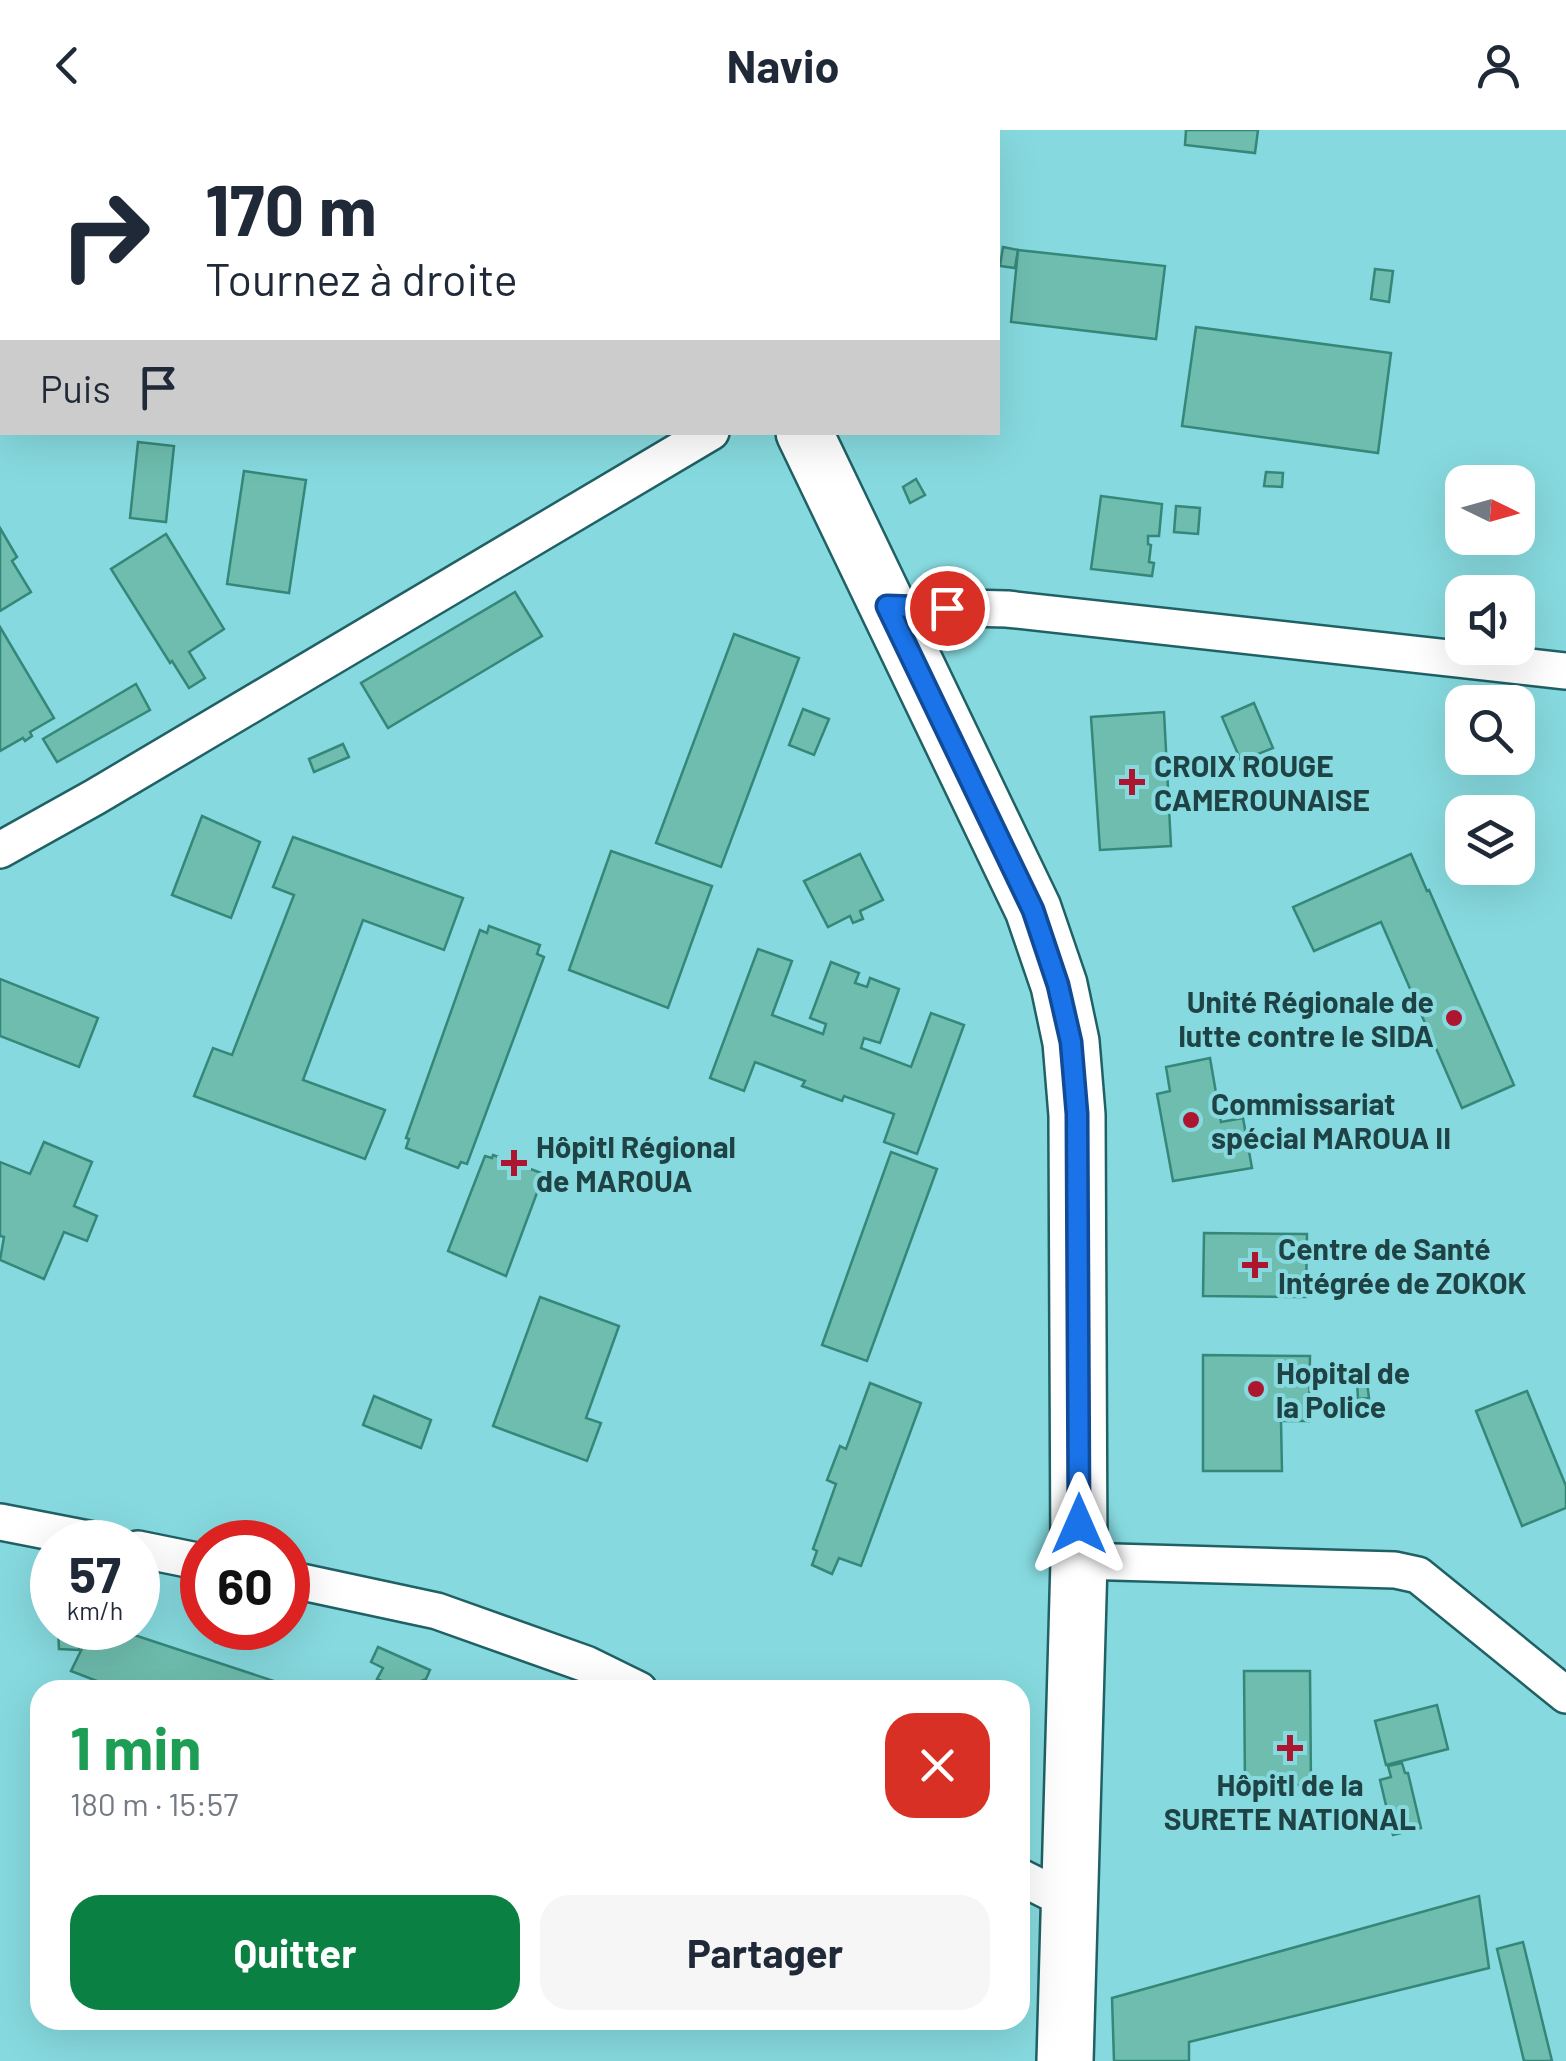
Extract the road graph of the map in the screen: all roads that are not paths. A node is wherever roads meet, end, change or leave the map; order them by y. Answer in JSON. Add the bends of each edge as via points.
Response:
{"nodes":[{"id":1,"x":706,"y":435,"type":"edge"},
{"id":2,"x":805,"y":435,"type":"edge"},
{"id":3,"x":887,"y":606,"type":"junction"},
{"id":4,"x":1566,"y":671,"type":"edge"},
{"id":5,"x":0,"y":850,"type":"edge"},
{"id":6,"x":0,"y":1522,"type":"edge"},
{"id":7,"x":30,"y":1528,"type":"edge"},
{"id":8,"x":1079,"y":1561,"type":"junction"},
{"id":9,"x":310,"y":1584,"type":"edge"},
{"id":10,"x":619,"y":1680,"type":"edge"},
{"id":11,"x":1566,"y":1695,"type":"edge"},
{"id":12,"x":1030,"y":1882,"type":"edge"},
{"id":13,"x":1072,"y":1902,"type":"junction"},
{"id":14,"x":1066,"y":2061,"type":"edge"}],
"edges":[{"from":1,"to":5,"type":"street"},
{"from":2,"to":3,"type":"main road"},
{"from":3,"to":4,"type":"street","via":[[1008,609]]},
{"from":3,"to":8,"type":"main road","via":[[1033,910],[1071,1042]]},
{"from":6,"to":7,"type":"street"},
{"from":8,"to":11,"type":"street","via":[[1418,1575]]},
{"from":8,"to":13,"type":"main road"},
{"from":9,"to":10,"type":"street","via":[[437,1611]]},
{"from":12,"to":13,"type":"street"},
{"from":13,"to":14,"type":"main road"}]}
